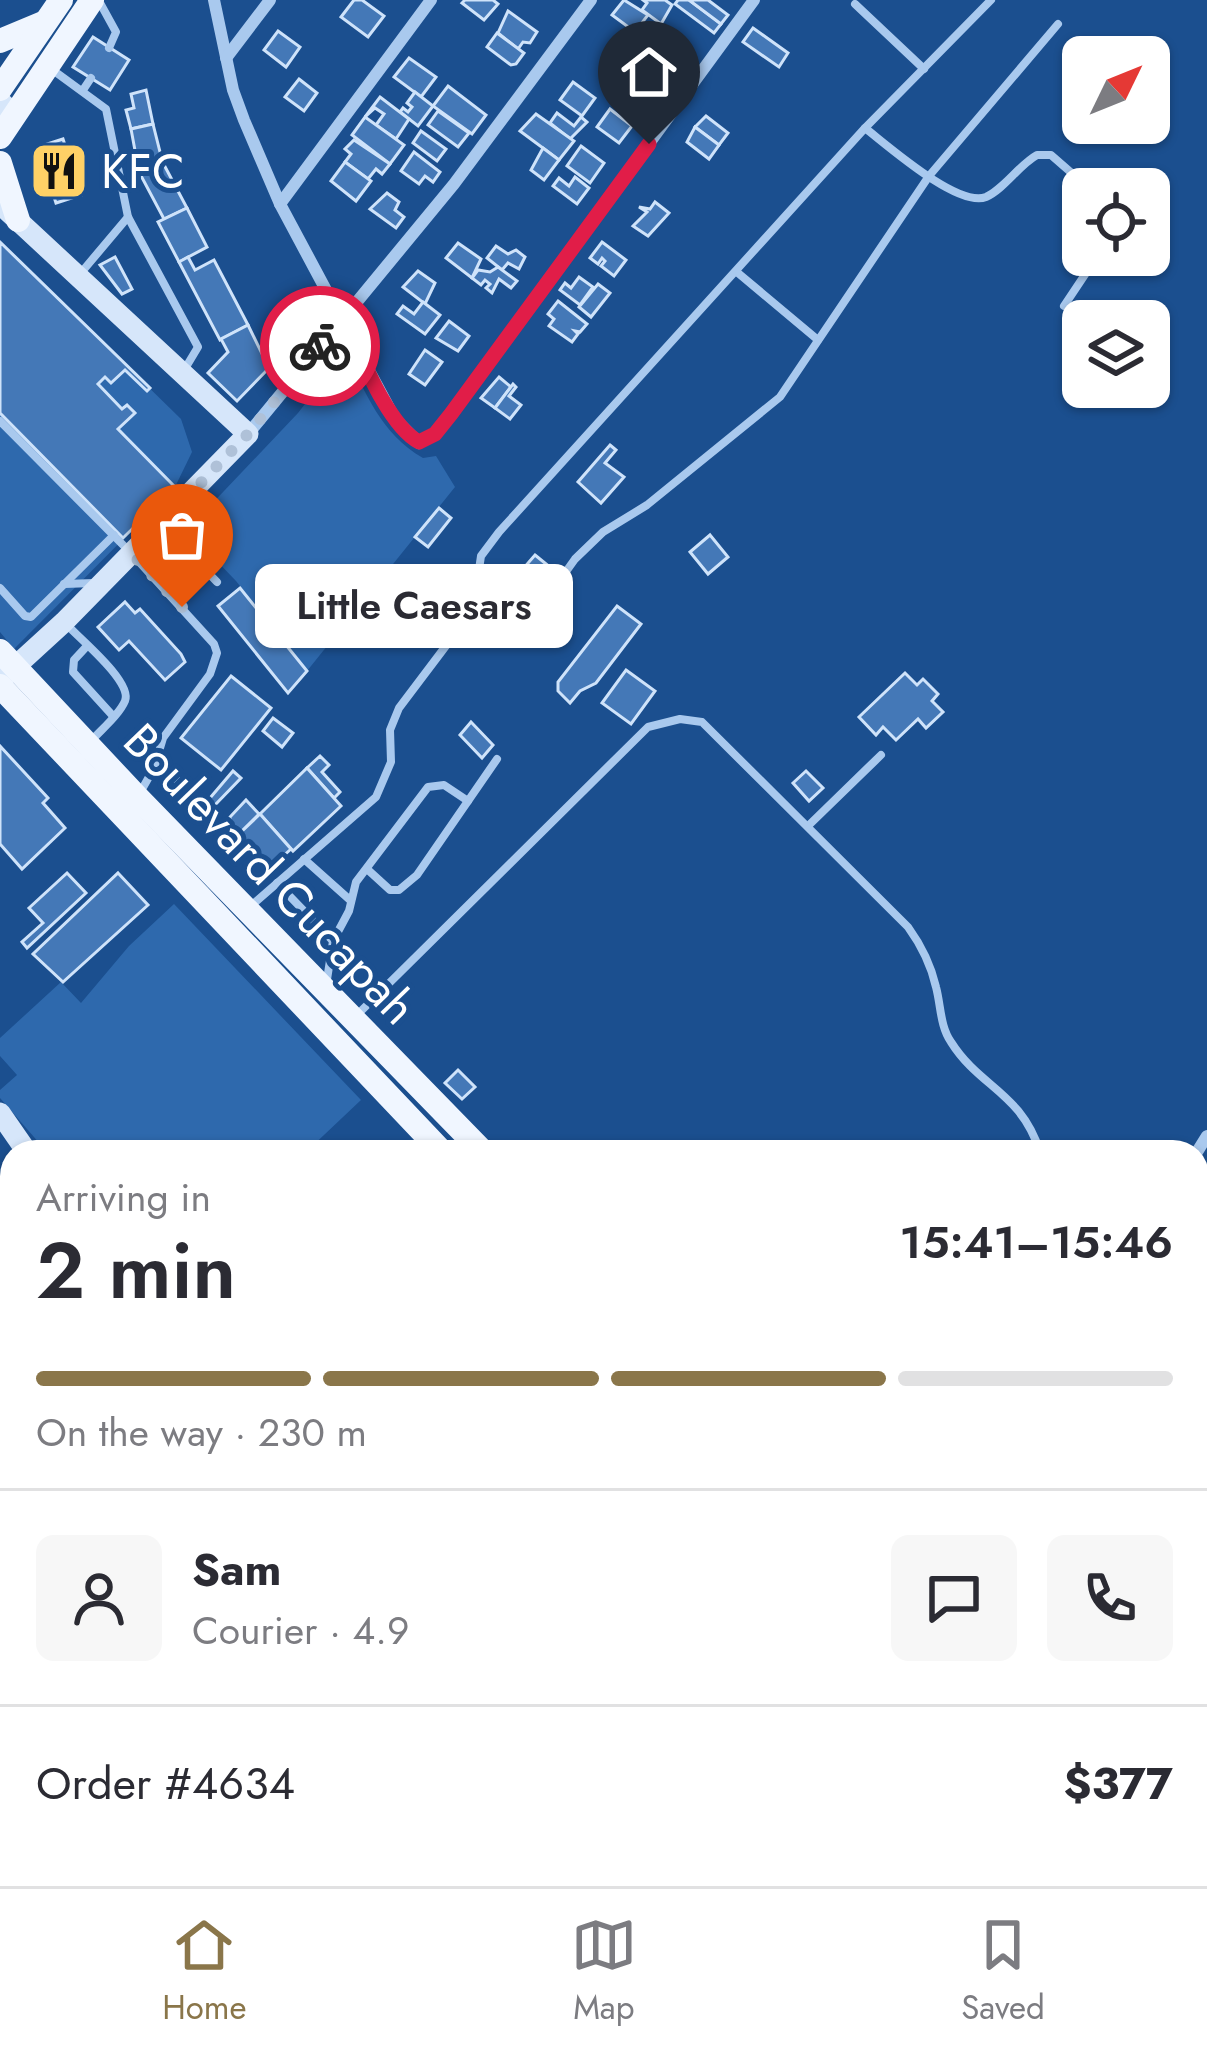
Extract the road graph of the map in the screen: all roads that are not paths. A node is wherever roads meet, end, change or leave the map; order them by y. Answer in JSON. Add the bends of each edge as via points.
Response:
{"nodes":[{"id":1,"x":62,"y":0,"type":"edge"},
{"id":2,"x":95,"y":0,"type":"edge"},
{"id":3,"x":214,"y":0,"type":"edge"},
{"id":4,"x":270,"y":0,"type":"edge"},
{"id":5,"x":431,"y":0,"type":"edge"},
{"id":6,"x":591,"y":0,"type":"edge"},
{"id":7,"x":754,"y":0,"type":"edge"},
{"id":8,"x":991,"y":0,"type":"edge"},
{"id":9,"x":855,"y":4,"type":"dead end"},
{"id":10,"x":45,"y":22,"type":"junction"},
{"id":11,"x":1058,"y":24,"type":"dead end"},
{"id":12,"x":0,"y":41,"type":"edge"},
{"id":13,"x":109,"y":48,"type":"dead end"},
{"id":14,"x":226,"y":58,"type":"junction"},
{"id":15,"x":47,"y":66,"type":"junction"},
{"id":16,"x":924,"y":69,"type":"junction"},
{"id":17,"x":91,"y":78,"type":"dead end"},
{"id":18,"x":0,"y":89,"type":"edge"},
{"id":19,"x":83,"y":89,"type":"junction"},
{"id":20,"x":5,"y":118,"type":"edge"},
{"id":21,"x":865,"y":128,"type":"junction"},
{"id":22,"x":0,"y":163,"type":"edge"},
{"id":23,"x":1066,"y":168,"type":"edge"},
{"id":24,"x":928,"y":176,"type":"junction"},
{"id":25,"x":280,"y":204,"type":"junction"},
{"id":26,"x":128,"y":218,"type":"junction"},
{"id":27,"x":11,"y":219,"type":"edge"},
{"id":28,"x":738,"y":273,"type":"junction"},
{"id":29,"x":80,"y":274,"type":"junction"},
{"id":30,"x":344,"y":320,"type":"junction"},
{"id":31,"x":818,"y":340,"type":"junction"},
{"id":32,"x":182,"y":373,"type":"junction"},
{"id":33,"x":0,"y":421,"type":"edge"},
{"id":34,"x":248,"y":434,"type":"junction"},
{"id":35,"x":161,"y":524,"type":"junction"},
{"id":36,"x":114,"y":535,"type":"junction"},
{"id":37,"x":132,"y":554,"type":"junction"},
{"id":38,"x":218,"y":582,"type":"dead end"},
{"id":39,"x":102,"y":583,"type":"junction"},
{"id":40,"x":64,"y":584,"type":"junction"},
{"id":41,"x":0,"y":588,"type":"edge"},
{"id":42,"x":473,"y":610,"type":"junction"},
{"id":43,"x":64,"y":622,"type":"junction"},
{"id":44,"x":87,"y":646,"type":"junction"},
{"id":45,"x":4,"y":671,"type":"edge"},
{"id":46,"x":113,"y":716,"type":"junction"},
{"id":47,"x":87,"y":746,"type":"junction"},
{"id":48,"x":880,"y":755,"type":"dead end"},
{"id":49,"x":497,"y":759,"type":"dead end"},
{"id":50,"x":154,"y":763,"type":"junction"},
{"id":51,"x":195,"y":794,"type":"dead end"},
{"id":52,"x":137,"y":797,"type":"junction"},
{"id":53,"x":468,"y":801,"type":"junction"},
{"id":54,"x":808,"y":826,"type":"junction"},
{"id":55,"x":304,"y":860,"type":"junction"},
{"id":56,"x":367,"y":869,"type":"junction"},
{"id":57,"x":277,"y":883,"type":"junction"},
{"id":58,"x":351,"y":902,"type":"junction"},
{"id":59,"x":246,"y":910,"type":"junction"},
{"id":60,"x":333,"y":941,"type":"junction"},
{"id":61,"x":325,"y":989,"type":"junction"},
{"id":62,"x":353,"y":1019,"type":"junction"},
{"id":63,"x":0,"y":1113,"type":"edge"},
{"id":64,"x":19,"y":1140,"type":"edge"},
{"id":65,"x":431,"y":1140,"type":"edge"},
{"id":66,"x":471,"y":1140,"type":"edge"},
{"id":67,"x":1036,"y":1140,"type":"edge"}],
"edges":[{"from":1,"to":10,"type":"main road"},
{"from":2,"to":13,"type":"lane","via":[[114,22]]},
{"from":2,"to":15,"type":"main road"},
{"from":3,"to":14,"type":"street"},
{"from":4,"to":14,"type":"street"},
{"from":5,"to":25,"type":"street"},
{"from":6,"to":30,"type":"street"},
{"from":7,"to":30,"type":"street","via":[[435,434],[419,442],[395,419]]},
{"from":8,"to":16,"type":"lane"},
{"from":9,"to":16,"type":"lane"},
{"from":10,"to":12,"type":"main road"},
{"from":10,"to":18,"type":"main road"},
{"from":11,"to":24,"type":"lane"},
{"from":14,"to":25,"type":"street"},
{"from":15,"to":19,"type":"lane"},
{"from":15,"to":20,"type":"main road"},
{"from":16,"to":21,"type":"lane"},
{"from":17,"to":19,"type":"lane"},
{"from":19,"to":26,"type":"lane","via":[[106,109]]},
{"from":21,"to":24,"type":"lane"},
{"from":21,"to":28,"type":"lane"},
{"from":22,"to":27,"type":"main road"},
{"from":23,"to":24,"type":"lane","via":[[1037,155],[986,197],[968,198]]},
{"from":24,"to":31,"type":"lane"},
{"from":25,"to":30,"type":"street"},
{"from":26,"to":29,"type":"lane"},
{"from":26,"to":32,"type":"lane","via":[[197,342]]},
{"from":27,"to":29,"type":"main road"},
{"from":28,"to":31,"type":"lane"},
{"from":28,"to":42,"type":"lane","via":[[499,532],[482,556]]},
{"from":29,"to":32,"type":"main road"},
{"from":30,"to":34,"type":"street"},
{"from":31,"to":42,"type":"lane","via":[[780,397],[575,559],[520,636]]},
{"from":32,"to":34,"type":"main road"},
{"from":33,"to":36,"type":"lane"},
{"from":34,"to":35,"type":"main road"},
{"from":35,"to":37,"type":"main road"},
{"from":35,"to":38,"type":"lane"},
{"from":36,"to":37,"type":"lane"},
{"from":36,"to":40,"type":"lane"},
{"from":37,"to":39,"type":"main road"},
{"from":37,"to":50,"type":"lane","via":[[217,653]]},
{"from":39,"to":40,"type":"lane"},
{"from":39,"to":43,"type":"main road"},
{"from":40,"to":41,"type":"lane","via":[[28,618]]},
{"from":42,"to":55,"type":"lane","via":[[399,708],[376,797]]},
{"from":43,"to":44,"type":"lane"},
{"from":43,"to":45,"type":"main road"},
{"from":44,"to":46,"type":"lane","via":[[126,690]]},
{"from":44,"to":46,"type":"lane","via":[[74,672]]},
{"from":45,"to":47,"type":"main road","name":"Boulevard Cucapah"},
{"from":45,"to":65,"type":"main road","name":"Boulevard Cucapah"},
{"from":46,"to":47,"type":"lane"},
{"from":47,"to":52,"type":"main road","name":"Boulevard Cucapah"},
{"from":48,"to":54,"type":"lane"},
{"from":49,"to":53,"type":"lane"},
{"from":50,"to":51,"type":"lane"},
{"from":50,"to":52,"type":"lane"},
{"from":52,"to":59,"type":"main road","name":"Boulevard Cucapah"},
{"from":53,"to":56,"type":"lane","via":[[444,785],[428,788]]},
{"from":53,"to":56,"type":"lane","via":[[399,890]]},
{"from":54,"to":62,"type":"lane","via":[[712,728],[662,721]]},
{"from":54,"to":67,"type":"lane","via":[[908,927],[936,985],[948,1039],[1015,1103]]},
{"from":55,"to":57,"type":"lane"},
{"from":55,"to":58,"type":"lane"},
{"from":56,"to":58,"type":"lane"},
{"from":57,"to":59,"type":"lane"},
{"from":57,"to":60,"type":"lane"},
{"from":58,"to":60,"type":"lane"},
{"from":59,"to":61,"type":"main road","name":"Boulevard Cucapah"},
{"from":60,"to":61,"type":"lane"},
{"from":61,"to":62,"type":"main road","name":"Boulevard Cucapah"},
{"from":62,"to":66,"type":"main road","name":"Boulevard Cucapah"},
{"from":63,"to":64,"type":"main road"}]}
